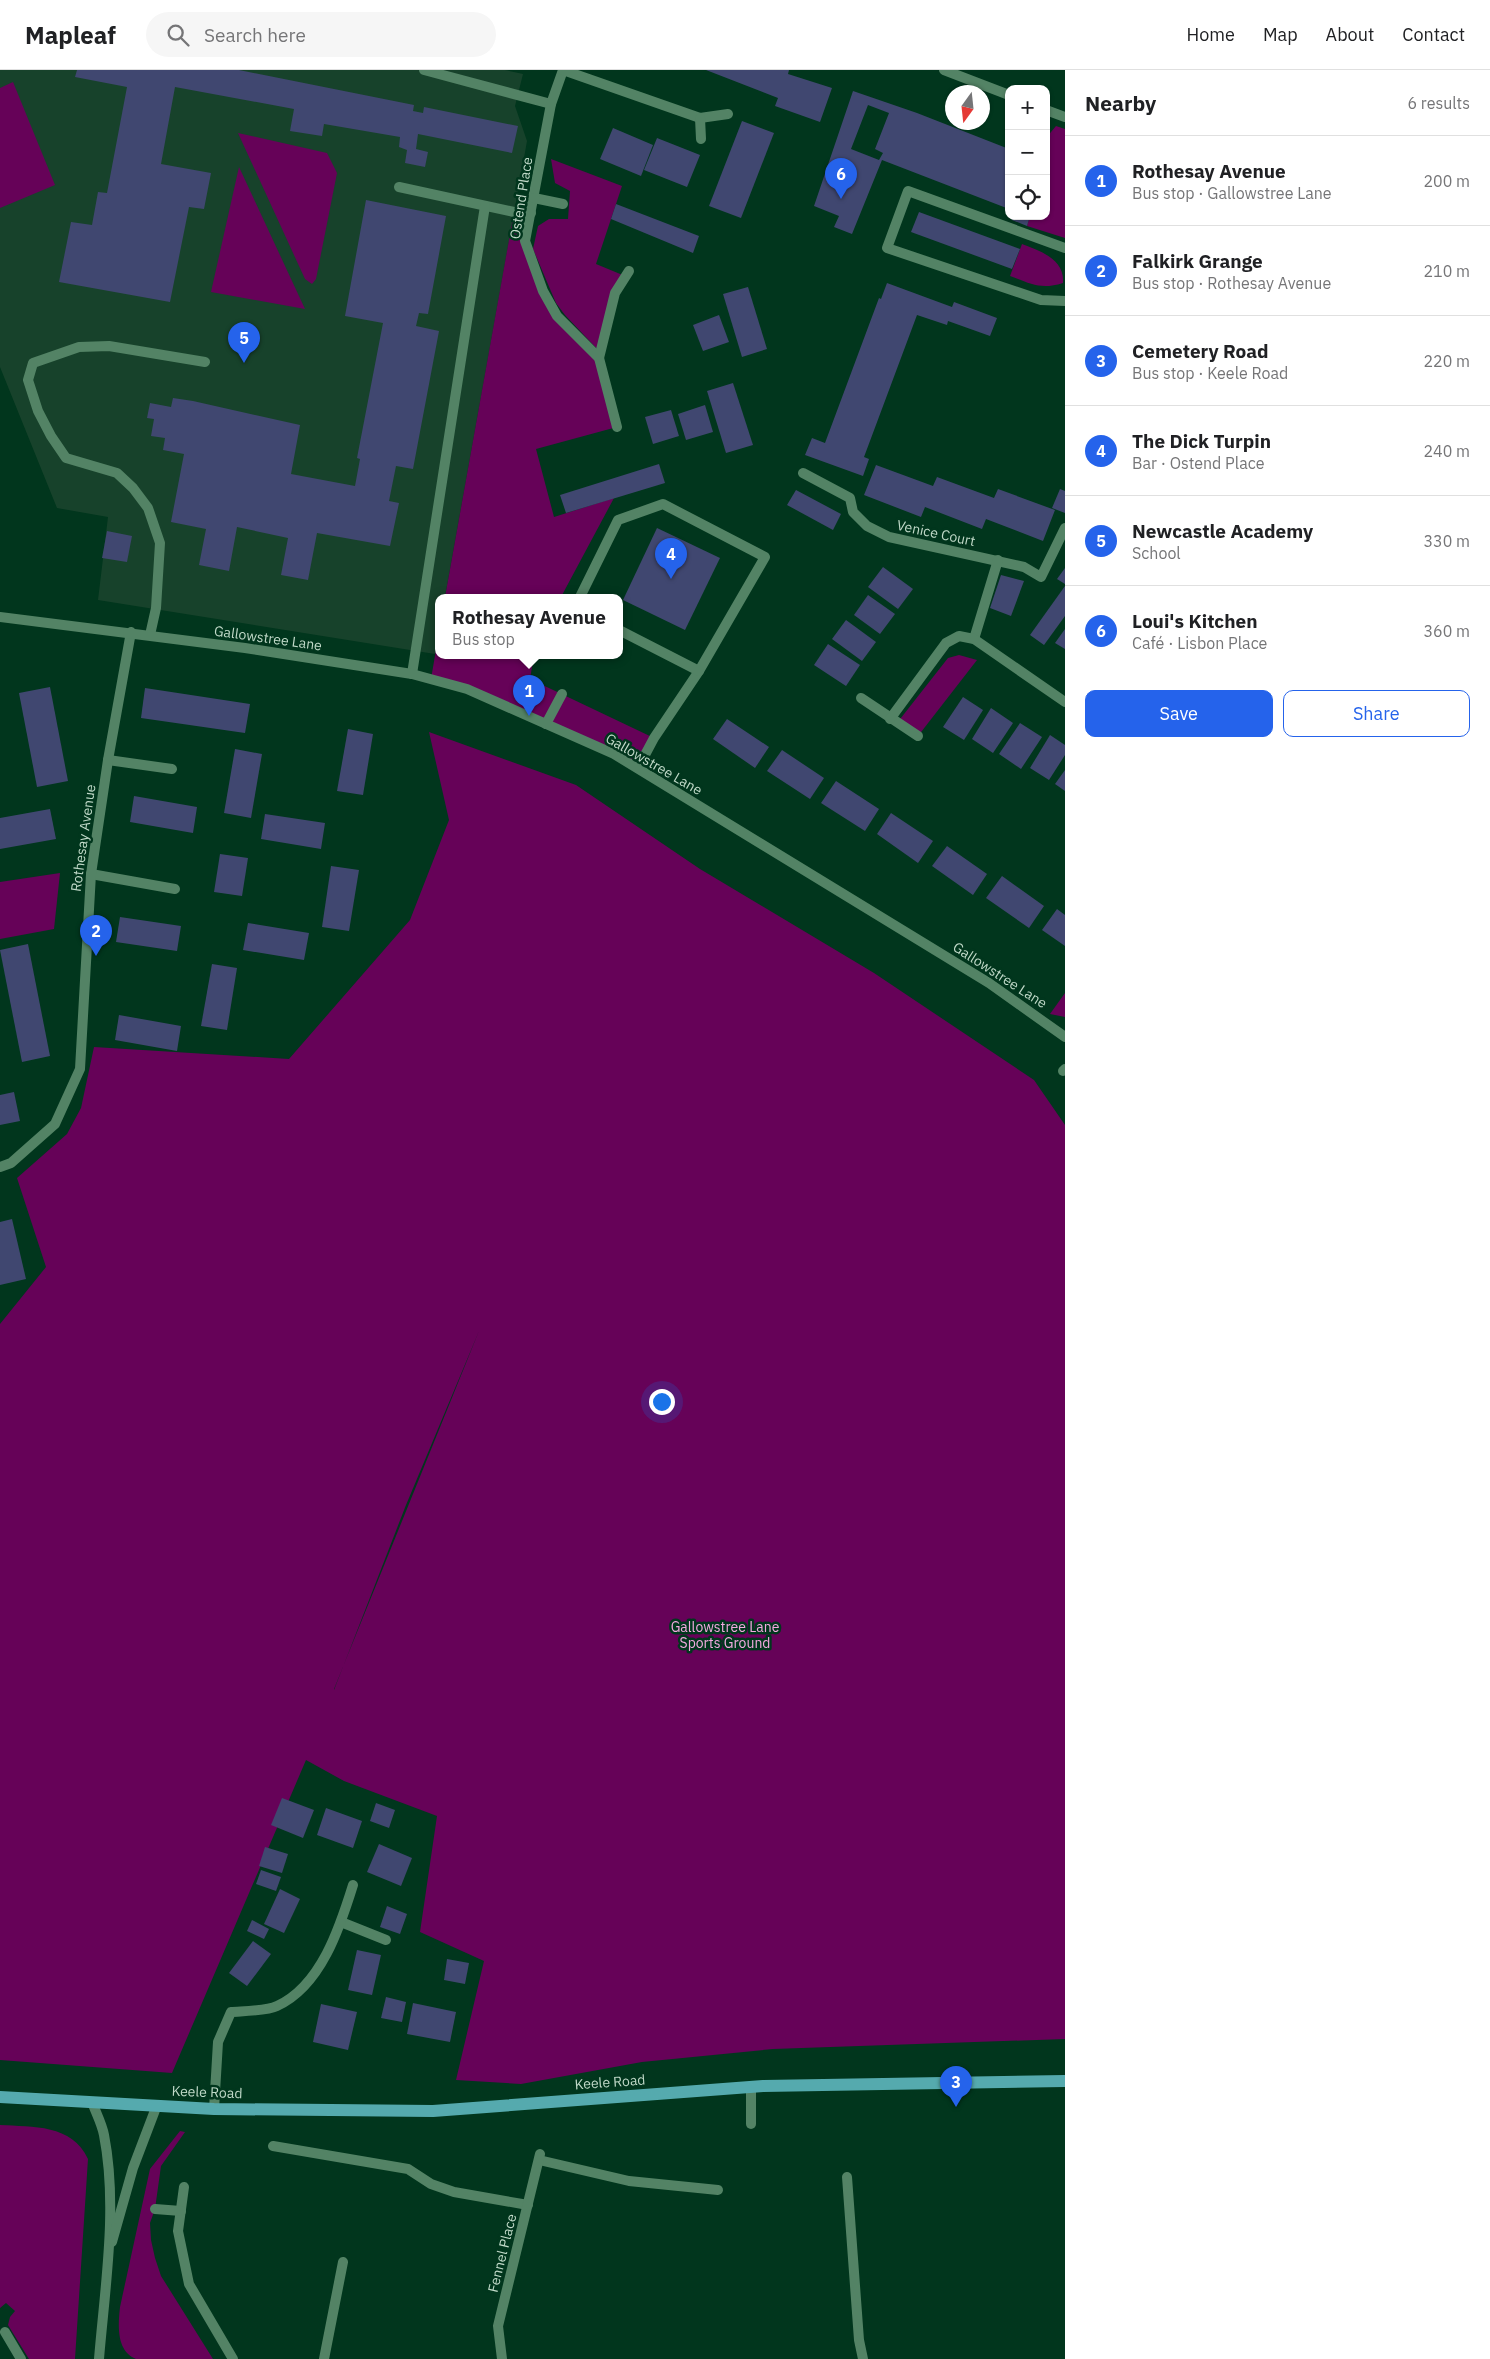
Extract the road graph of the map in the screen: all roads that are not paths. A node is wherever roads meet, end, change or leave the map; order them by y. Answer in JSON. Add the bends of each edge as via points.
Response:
{"nodes":[{"id":1,"x":424,"y":70,"type":"edge"},
{"id":2,"x":563,"y":70,"type":"edge"},
{"id":3,"x":944,"y":70,"type":"edge"},
{"id":4,"x":1005,"y":93,"type":"edge"},
{"id":5,"x":551,"y":104,"type":"junction"},
{"id":6,"x":1050,"y":111,"type":"edge"},
{"id":7,"x":728,"y":114,"type":"dead end"},
{"id":8,"x":1065,"y":117,"type":"edge"},
{"id":9,"x":700,"y":118,"type":"junction"},
{"id":10,"x":701,"y":139,"type":"dead end"},
{"id":11,"x":399,"y":187,"type":"dead end"},
{"id":12,"x":534,"y":198,"type":"junction"},
{"id":13,"x":563,"y":204,"type":"dead end"},
{"id":14,"x":485,"y":206,"type":"junction"},
{"id":15,"x":531,"y":213,"type":"junction"},
{"id":16,"x":1065,"y":248,"type":"edge"},
{"id":17,"x":628,"y":271,"type":"dead end"},
{"id":18,"x":1065,"y":301,"type":"edge"},
{"id":19,"x":599,"y":358,"type":"junction"},
{"id":20,"x":205,"y":362,"type":"dead end"},
{"id":21,"x":617,"y":427,"type":"dead end"},
{"id":22,"x":803,"y":473,"type":"dead end"},
{"id":23,"x":1065,"y":528,"type":"edge"},
{"id":24,"x":998,"y":560,"type":"junction"},
{"id":25,"x":581,"y":594,"type":"edge"},
{"id":26,"x":0,"y":617,"type":"edge"},
{"id":27,"x":131,"y":632,"type":"junction"},
{"id":28,"x":623,"y":632,"type":"edge"},
{"id":29,"x":150,"y":635,"type":"junction"},
{"id":30,"x":974,"y":639,"type":"junction"},
{"id":31,"x":699,"y":670,"type":"junction"},
{"id":32,"x":412,"y":674,"type":"junction"},
{"id":33,"x":562,"y":694,"type":"dead end"},
{"id":34,"x":861,"y":698,"type":"dead end"},
{"id":35,"x":1065,"y":702,"type":"edge"},
{"id":36,"x":890,"y":719,"type":"junction"},
{"id":37,"x":546,"y":724,"type":"junction"},
{"id":38,"x":918,"y":736,"type":"dead end"},
{"id":39,"x":108,"y":760,"type":"junction"},
{"id":40,"x":638,"y":768,"type":"junction"},
{"id":41,"x":172,"y":769,"type":"dead end"},
{"id":42,"x":91,"y":874,"type":"junction"},
{"id":43,"x":175,"y":889,"type":"dead end"},
{"id":44,"x":1065,"y":1037,"type":"edge"},
{"id":45,"x":0,"y":1167,"type":"edge"},
{"id":46,"x":352,"y":1885,"type":"dead end"},
{"id":47,"x":341,"y":1922,"type":"junction"},
{"id":48,"x":386,"y":1940,"type":"dead end"},
{"id":49,"x":1065,"y":2081,"type":"edge"},
{"id":50,"x":751,"y":2087,"type":"junction"},
{"id":51,"x":0,"y":2098,"type":"edge"},
{"id":52,"x":92,"y":2102,"type":"junction"},
{"id":53,"x":157,"y":2105,"type":"junction"},
{"id":54,"x":214,"y":2109,"type":"junction"},
{"id":55,"x":751,"y":2124,"type":"dead end"},
{"id":56,"x":273,"y":2146,"type":"dead end"},
{"id":57,"x":847,"y":2177,"type":"dead end"},
{"id":58,"x":184,"y":2187,"type":"dead end"},
{"id":59,"x":718,"y":2190,"type":"dead end"},
{"id":60,"x":528,"y":2205,"type":"junction"},
{"id":61,"x":156,"y":2209,"type":"dead end"},
{"id":62,"x":180,"y":2211,"type":"junction"},
{"id":63,"x":109,"y":2253,"type":"junction"},
{"id":64,"x":343,"y":2262,"type":"dead end"},
{"id":65,"x":5,"y":2332,"type":"dead end"},
{"id":66,"x":21,"y":2359,"type":"edge"},
{"id":67,"x":99,"y":2359,"type":"edge"},
{"id":68,"x":233,"y":2359,"type":"edge"},
{"id":69,"x":324,"y":2359,"type":"edge"},
{"id":70,"x":502,"y":2359,"type":"edge"},
{"id":71,"x":863,"y":2359,"type":"edge"}],
"edges":[{"from":1,"to":5,"type":"street"},
{"from":2,"to":5,"type":"street","name":"Ostend Place"},
{"from":2,"to":9,"type":"street"},
{"from":3,"to":4,"type":"street"},
{"from":5,"to":12,"type":"street","name":"Ostend Place"},
{"from":6,"to":8,"type":"street"},
{"from":7,"to":9,"type":"street"},
{"from":9,"to":10,"type":"street"},
{"from":11,"to":14,"type":"street"},
{"from":12,"to":13,"type":"street"},
{"from":12,"to":15,"type":"street","name":"Ostend Place"},
{"from":14,"to":15,"type":"street"},
{"from":14,"to":32,"type":"street"},
{"from":15,"to":19,"type":"street","name":"Ostend Place","via":[[525,241],[544,291],[557,316]]},
{"from":16,"to":18,"type":"street","via":[[908,191],[887,248],[1041,300]]},
{"from":17,"to":19,"type":"street","via":[[615,293]]},
{"from":19,"to":21,"type":"street"},
{"from":20,"to":29,"type":"street","via":[[109,346],[79,347],[33,363],[28,380],[38,411],[66,458],[117,473],[148,508],[160,543],[156,608]]},
{"from":22,"to":24,"type":"street","name":"Venice Court","via":[[850,498],[853,512],[867,526],[889,537]]},
{"from":23,"to":24,"type":"street","name":"Venice Court","via":[[1041,577],[1024,567]]},
{"from":24,"to":30,"type":"street"},
{"from":25,"to":31,"type":"street","via":[[618,520],[663,504],[765,557]]},
{"from":26,"to":27,"type":"street","name":"Gallowstree Lane"},
{"from":27,"to":29,"type":"street","name":"Gallowstree Lane"},
{"from":27,"to":39,"type":"street","name":"Rothesay Avenue"},
{"from":28,"to":31,"type":"street"},
{"from":29,"to":32,"type":"street","name":"Gallowstree Lane"},
{"from":30,"to":35,"type":"street"},
{"from":30,"to":36,"type":"street","via":[[959,636],[946,643]]},
{"from":31,"to":40,"type":"street"},
{"from":32,"to":37,"type":"street","name":"Gallowstree Lane","via":[[467,689]]},
{"from":33,"to":37,"type":"street"},
{"from":34,"to":36,"type":"street"},
{"from":36,"to":38,"type":"street"},
{"from":37,"to":40,"type":"street","name":"Gallowstree Lane"},
{"from":39,"to":41,"type":"street"},
{"from":39,"to":42,"type":"street","name":"Rothesay Avenue"},
{"from":40,"to":44,"type":"street","name":"Gallowstree Lane","via":[[989,983]]},
{"from":42,"to":43,"type":"street"},
{"from":42,"to":45,"type":"street","name":"Rothesay Avenue","via":[[80,1069],[55,1124],[11,1163]]},
{"from":46,"to":47,"type":"street"},
{"from":47,"to":48,"type":"street"},
{"from":47,"to":54,"type":"street","via":[[320,1964],[302,1988],[276,2007],[231,2012],[218,2042]]},
{"from":49,"to":50,"type":"main road","name":"Keele Road"},
{"from":50,"to":54,"type":"main road","name":"Keele Road","via":[[433,2111]]},
{"from":50,"to":55,"type":"street"},
{"from":51,"to":52,"type":"main road","name":"Keele Road"},
{"from":52,"to":53,"type":"main road","name":"Keele Road"},
{"from":52,"to":63,"type":"street","name":"Keele Road","via":[[104,2133],[108,2168]]},
{"from":53,"to":54,"type":"main road","name":"Keele Road"},
{"from":53,"to":63,"type":"street","name":"Keele Road","via":[[133,2168]]},
{"from":56,"to":60,"type":"street","via":[[408,2169],[431,2184],[454,2192]]},
{"from":57,"to":71,"type":"street"},
{"from":58,"to":62,"type":"street"},
{"from":59,"to":60,"type":"street","name":"Fennel Place","via":[[629,2181],[540,2157]]},
{"from":60,"to":70,"type":"street","name":"Fennel Place","via":[[498,2326]]},
{"from":61,"to":62,"type":"street"},
{"from":62,"to":68,"type":"street","via":[[178,2232],[189,2284]]},
{"from":63,"to":67,"type":"street","name":"Keele Road"},
{"from":64,"to":69,"type":"street"},
{"from":65,"to":66,"type":"street"}]}
